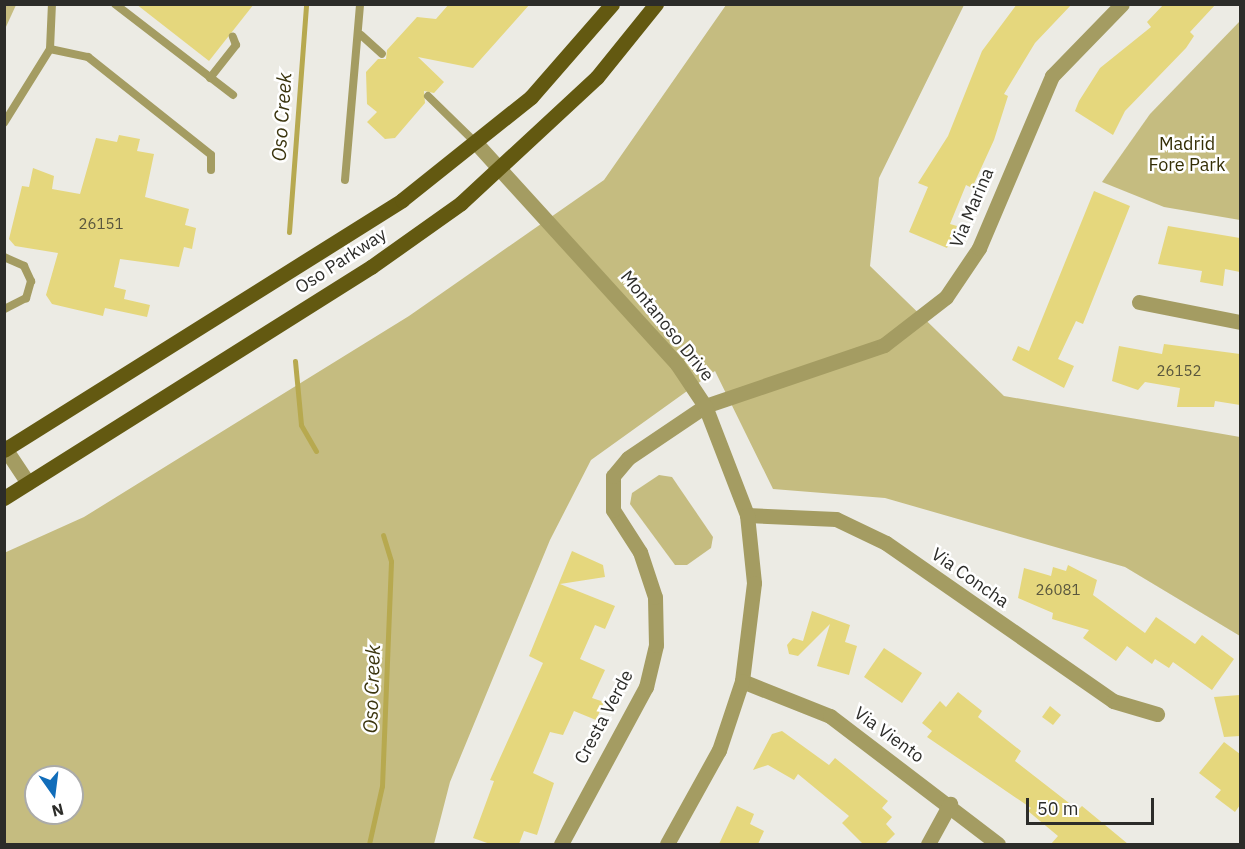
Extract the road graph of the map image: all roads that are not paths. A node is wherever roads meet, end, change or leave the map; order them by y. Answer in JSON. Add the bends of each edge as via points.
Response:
{"nodes":[{"id":1,"x":52,"y":4,"type":"edge"},
{"id":2,"x":115,"y":4,"type":"edge"},
{"id":3,"x":360,"y":4,"type":"edge"},
{"id":4,"x":612,"y":4,"type":"edge"},
{"id":5,"x":656,"y":4,"type":"edge"},
{"id":6,"x":1122,"y":4,"type":"edge"},
{"id":7,"x":361,"y":34,"type":"junction"},
{"id":8,"x":233,"y":37,"type":"dead end"},
{"id":9,"x":50,"y":49,"type":"junction"},
{"id":10,"x":382,"y":54,"type":"dead end"},
{"id":11,"x":210,"y":78,"type":"junction"},
{"id":12,"x":233,"y":95,"type":"dead end"},
{"id":13,"x":428,"y":96,"type":"dead end"},
{"id":14,"x":4,"y":123,"type":"edge"},
{"id":15,"x":476,"y":143,"type":"junction"},
{"id":16,"x":211,"y":170,"type":"dead end"},
{"id":17,"x":501,"y":171,"type":"junction"},
{"id":18,"x":345,"y":180,"type":"dead end"},
{"id":19,"x":4,"y":257,"type":"edge"},
{"id":20,"x":1139,"y":303,"type":"dead end"},
{"id":21,"x":4,"y":309,"type":"edge"},
{"id":22,"x":1240,"y":322,"type":"edge"},
{"id":23,"x":705,"y":406,"type":"junction"},
{"id":24,"x":5,"y":449,"type":"edge"},
{"id":25,"x":28,"y":483,"type":"junction"},
{"id":26,"x":4,"y":498,"type":"edge"},
{"id":27,"x":747,"y":514,"type":"junction"},
{"id":28,"x":742,"y":681,"type":"junction"},
{"id":29,"x":1157,"y":714,"type":"dead end"},
{"id":30,"x":950,"y":804,"type":"junction"},
{"id":31,"x":561,"y":844,"type":"edge"},
{"id":32,"x":667,"y":844,"type":"edge"},
{"id":33,"x":928,"y":844,"type":"edge"},
{"id":34,"x":998,"y":844,"type":"edge"}],
"edges":[{"from":1,"to":9,"type":"lane"},
{"from":2,"to":11,"type":"lane"},
{"from":3,"to":7,"type":"lane"},
{"from":4,"to":15,"type":"main road","name":"Oso Parkway","via":[[531,97]]},
{"from":5,"to":17,"type":"main road","name":"Oso Parkway","via":[[597,77]]},
{"from":6,"to":23,"type":"street","name":"Via Marina","via":[[1052,76],[980,248],[946,297],[884,345]]},
{"from":7,"to":10,"type":"lane"},
{"from":7,"to":18,"type":"lane"},
{"from":8,"to":11,"type":"lane","via":[[236,45]]},
{"from":9,"to":14,"type":"lane"},
{"from":9,"to":16,"type":"lane","via":[[88,57],[211,155]]},
{"from":11,"to":12,"type":"lane"},
{"from":13,"to":15,"type":"lane"},
{"from":15,"to":17,"type":"street","name":"Montanoso Drive"},
{"from":15,"to":24,"type":"main road","name":"Oso Parkway","via":[[402,200]]},
{"from":17,"to":23,"type":"street","name":"Montanoso Drive","via":[[638,316]]},
{"from":17,"to":25,"type":"main road","name":"Oso Parkway","via":[[371,267]]},
{"from":19,"to":21,"type":"lane","via":[[24,266],[31,281],[26,298]]},
{"from":20,"to":22,"type":"street"},
{"from":23,"to":27,"type":"street","name":"Montanoso Drive"},
{"from":23,"to":31,"type":"street","name":"Cresta Verde","via":[[628,458],[609,487],[613,510],[649,573],[656,645],[645,687]]},
{"from":24,"to":25,"type":"street"},
{"from":25,"to":26,"type":"main road","name":"Oso Parkway"},
{"from":27,"to":28,"type":"street","name":"Montanoso Drive","via":[[754,584]]},
{"from":27,"to":29,"type":"street","name":"Via Concha","via":[[836,519],[886,543],[1113,701]]},
{"from":28,"to":30,"type":"street","name":"Via Viento","via":[[830,716]]},
{"from":28,"to":32,"type":"street","name":"Montanoso Drive","via":[[719,750]]},
{"from":30,"to":33,"type":"street"},
{"from":30,"to":34,"type":"street","name":"Via Viento"}]}
